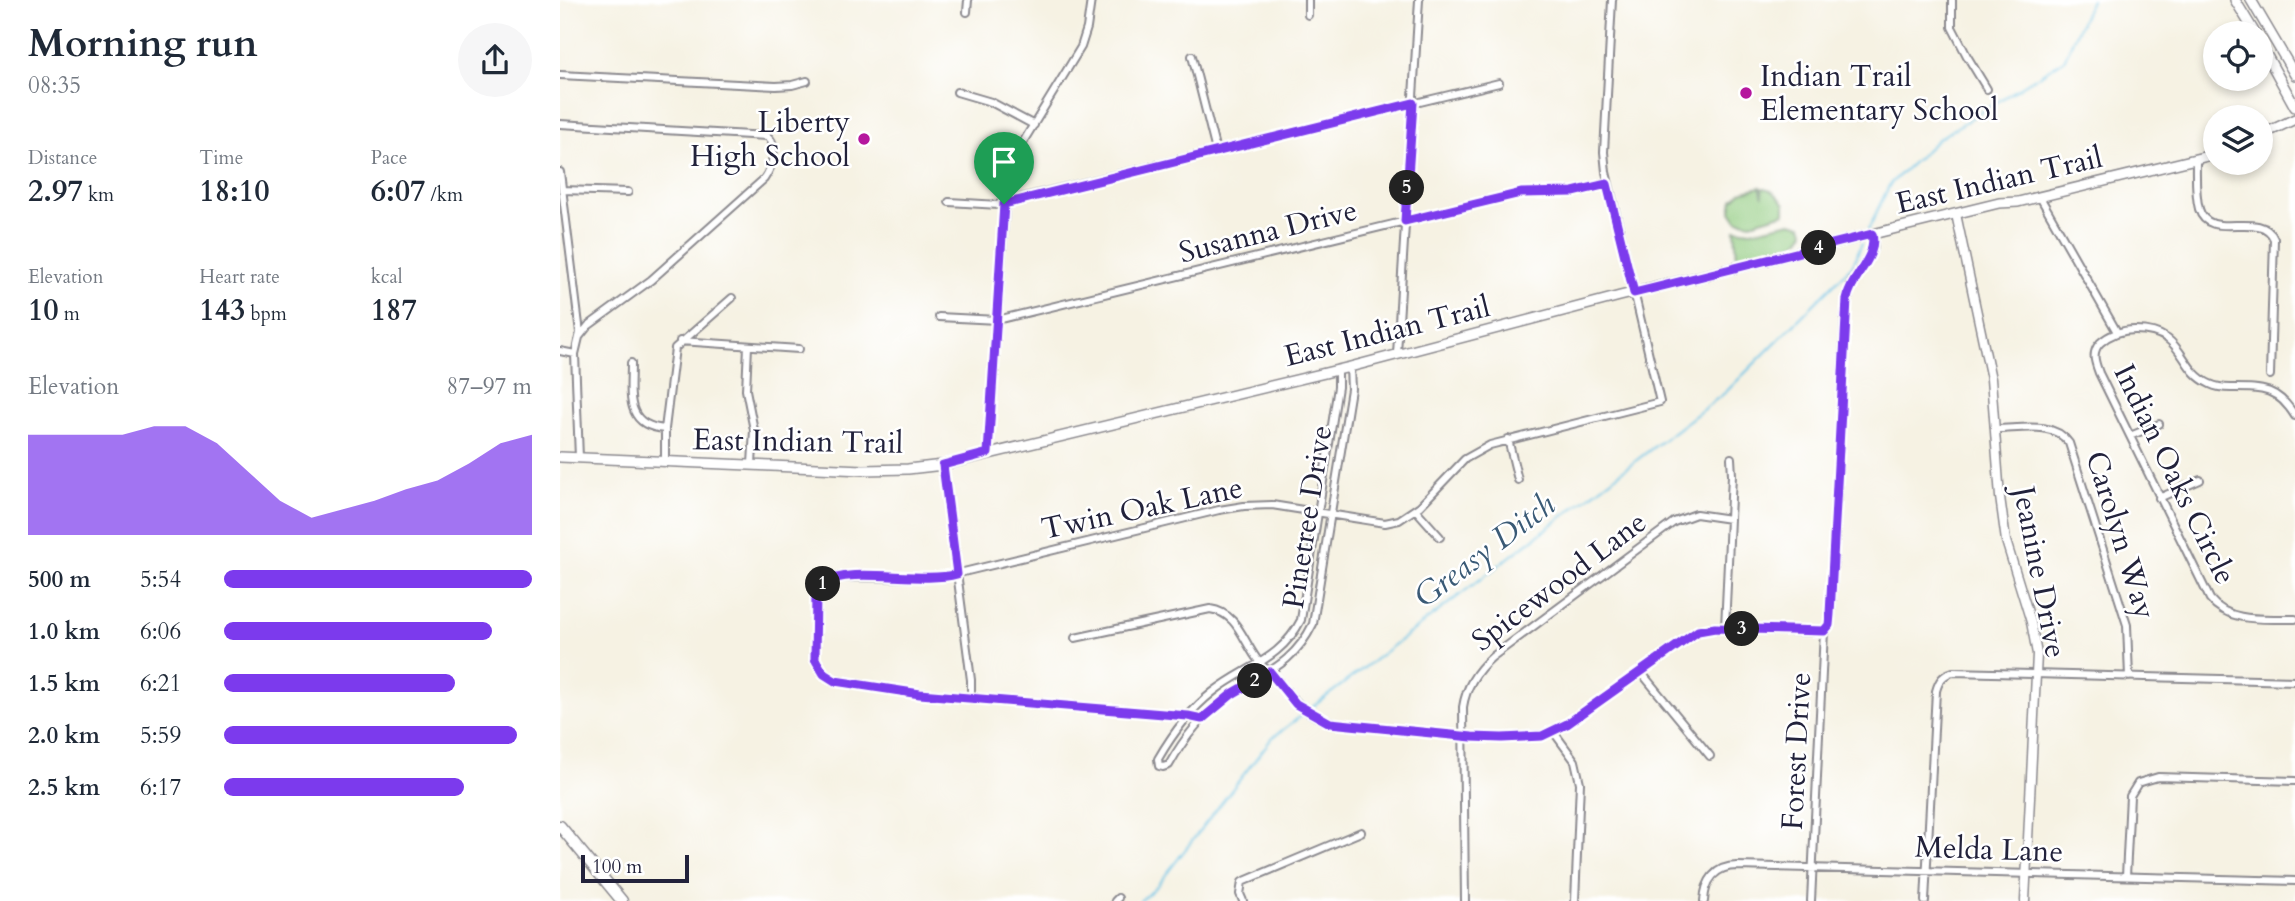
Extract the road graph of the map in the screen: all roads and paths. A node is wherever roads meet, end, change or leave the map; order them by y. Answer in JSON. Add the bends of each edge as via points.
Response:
{"nodes":[{"id":1,"x":968,"y":0,"type":"edge"},
{"id":2,"x":1091,"y":0,"type":"edge"},
{"id":3,"x":1308,"y":0,"type":"edge"},
{"id":4,"x":1419,"y":0,"type":"edge"},
{"id":5,"x":1612,"y":0,"type":"edge"},
{"id":6,"x":1952,"y":0,"type":"edge"},
{"id":7,"x":2235,"y":0,"type":"edge"},
{"id":8,"x":2251,"y":0,"type":"edge"},
{"id":9,"x":967,"y":12,"type":"dead end"},
{"id":10,"x":1308,"y":15,"type":"dead end"},
{"id":11,"x":2248,"y":21,"type":"edge"},
{"id":12,"x":1192,"y":56,"type":"dead end"},
{"id":13,"x":2273,"y":67,"type":"edge"},
{"id":14,"x":560,"y":75,"type":"edge"},
{"id":15,"x":2295,"y":75,"type":"edge"},
{"id":16,"x":807,"y":81,"type":"dead end"},
{"id":17,"x":1499,"y":83,"type":"dead end"},
{"id":18,"x":1987,"y":89,"type":"dead end"},
{"id":19,"x":957,"y":92,"type":"dead end"},
{"id":20,"x":1413,"y":103,"type":"junction"},
{"id":21,"x":2295,"y":107,"type":"edge"},
{"id":22,"x":2295,"y":119,"type":"edge"},
{"id":23,"x":560,"y":124,"type":"edge"},
{"id":24,"x":1034,"y":125,"type":"junction"},
{"id":25,"x":2273,"y":129,"type":"edge"},
{"id":26,"x":1216,"y":151,"type":"junction"},
{"id":27,"x":2203,"y":158,"type":"edge"},
{"id":28,"x":2196,"y":160,"type":"junction"},
{"id":29,"x":560,"y":172,"type":"edge"},
{"id":30,"x":1607,"y":184,"type":"junction"},
{"id":31,"x":562,"y":190,"type":"junction"},
{"id":32,"x":628,"y":192,"type":"dead end"},
{"id":33,"x":2040,"y":197,"type":"junction"},
{"id":34,"x":949,"y":202,"type":"dead end"},
{"id":35,"x":1004,"y":204,"type":"junction"},
{"id":36,"x":1956,"y":214,"type":"junction"},
{"id":37,"x":1405,"y":221,"type":"junction"},
{"id":38,"x":1872,"y":234,"type":"junction"},
{"id":39,"x":1634,"y":293,"type":"junction"},
{"id":40,"x":732,"y":298,"type":"dead end"},
{"id":41,"x":939,"y":317,"type":"dead end"},
{"id":42,"x":997,"y":320,"type":"junction"},
{"id":43,"x":2118,"y":332,"type":"junction"},
{"id":44,"x":580,"y":336,"type":"junction"},
{"id":45,"x":680,"y":341,"type":"junction"},
{"id":46,"x":748,"y":346,"type":"junction"},
{"id":47,"x":799,"y":349,"type":"dead end"},
{"id":48,"x":560,"y":351,"type":"edge"},
{"id":49,"x":575,"y":354,"type":"junction"},
{"id":50,"x":1397,"y":355,"type":"junction"},
{"id":51,"x":631,"y":363,"type":"dead end"},
{"id":52,"x":1350,"y":367,"type":"junction"},
{"id":53,"x":1338,"y":369,"type":"junction"},
{"id":54,"x":2270,"y":375,"type":"dead end"},
{"id":55,"x":2295,"y":416,"type":"edge"},
{"id":56,"x":2159,"y":424,"type":"dead end"},
{"id":57,"x":665,"y":429,"type":"junction"},
{"id":58,"x":1996,"y":429,"type":"junction"},
{"id":59,"x":2130,"y":436,"type":"junction"},
{"id":60,"x":1508,"y":439,"type":"junction"},
{"id":61,"x":988,"y":453,"type":"junction"},
{"id":62,"x":560,"y":457,"type":"edge"},
{"id":63,"x":579,"y":458,"type":"junction"},
{"id":64,"x":1731,"y":458,"type":"dead end"},
{"id":65,"x":665,"y":461,"type":"junction"},
{"id":66,"x":752,"y":464,"type":"junction"},
{"id":67,"x":943,"y":465,"type":"junction"},
{"id":68,"x":1518,"y":480,"type":"dead end"},
{"id":69,"x":2200,"y":480,"type":"dead end"},
{"id":70,"x":2160,"y":498,"type":"junction"},
{"id":71,"x":1416,"y":510,"type":"junction"},
{"id":72,"x":1320,"y":512,"type":"junction"},
{"id":73,"x":1332,"y":513,"type":"junction"},
{"id":74,"x":1730,"y":519,"type":"junction"},
{"id":75,"x":1440,"y":537,"type":"dead end"},
{"id":76,"x":957,"y":574,"type":"junction"},
{"id":77,"x":2295,"y":618,"type":"edge"},
{"id":78,"x":1724,"y":628,"type":"junction"},
{"id":79,"x":1824,"y":631,"type":"junction"},
{"id":80,"x":1075,"y":638,"type":"dead end"},
{"id":81,"x":1260,"y":663,"type":"junction"},
{"id":82,"x":1640,"y":671,"type":"junction"},
{"id":83,"x":1270,"y":672,"type":"junction"},
{"id":84,"x":2037,"y":674,"type":"junction"},
{"id":85,"x":2129,"y":677,"type":"junction"},
{"id":86,"x":2295,"y":681,"type":"edge"},
{"id":87,"x":971,"y":698,"type":"junction"},
{"id":88,"x":1188,"y":716,"type":"junction"},
{"id":89,"x":1202,"y":719,"type":"junction"},
{"id":90,"x":1553,"y":731,"type":"junction"},
{"id":91,"x":1463,"y":736,"type":"junction"},
{"id":92,"x":1710,"y":756,"type":"dead end"},
{"id":93,"x":2295,"y":781,"type":"edge"},
{"id":94,"x":560,"y":826,"type":"edge"},
{"id":95,"x":1361,"y":831,"type":"dead end"},
{"id":96,"x":1812,"y":867,"type":"junction"},
{"id":97,"x":1927,"y":870,"type":"junction"},
{"id":98,"x":2026,"y":873,"type":"junction"},
{"id":99,"x":2126,"y":876,"type":"junction"},
{"id":100,"x":2295,"y":881,"type":"edge"},
{"id":101,"x":622,"y":901,"type":"edge"},
{"id":102,"x":1242,"y":901,"type":"edge"},
{"id":103,"x":1465,"y":901,"type":"edge"},
{"id":104,"x":1575,"y":901,"type":"edge"},
{"id":105,"x":1704,"y":901,"type":"edge"},
{"id":106,"x":1811,"y":901,"type":"edge"},
{"id":107,"x":1925,"y":901,"type":"edge"},
{"id":108,"x":2025,"y":901,"type":"edge"}],
"edges":[{"from":1,"to":9,"type":"street"},
{"from":2,"to":24,"type":"street","via":[[1081,47]]},
{"from":3,"to":10,"type":"street"},
{"from":4,"to":20,"type":"street"},
{"from":5,"to":30,"type":"street","via":[[1604,152]]},
{"from":6,"to":18,"type":"street","via":[[1952,27]]},
{"from":7,"to":11,"type":"main road"},
{"from":8,"to":15,"type":"main road"},
{"from":12,"to":26,"type":"street"},
{"from":13,"to":21,"type":"main road"},
{"from":14,"to":16,"type":"street","via":[[776,86]]},
{"from":17,"to":20,"type":"street"},
{"from":19,"to":24,"type":"street","via":[[991,102]]},
{"from":20,"to":26,"type":"street"},
{"from":20,"to":37,"type":"street"},
{"from":22,"to":25,"type":"main road"},
{"from":23,"to":44,"type":"street","via":[[770,137],[773,143],[769,172],[651,280]]},
{"from":24,"to":35,"type":"street","via":[[1009,172]]},
{"from":26,"to":35,"type":"street"},
{"from":27,"to":28,"type":"main road","name":"East Indian Trail"},
{"from":28,"to":33,"type":"main road","name":"East Indian Trail"},
{"from":28,"to":54,"type":"street","via":[[2199,210],[2207,220],[2218,225],[2260,226],[2274,239]]},
{"from":29,"to":31,"type":"street"},
{"from":30,"to":37,"type":"street","name":"Susanna Drive","via":[[1573,192],[1521,193]]},
{"from":30,"to":39,"type":"street"},
{"from":31,"to":32,"type":"street"},
{"from":31,"to":44,"type":"street"},
{"from":33,"to":36,"type":"main road","name":"East Indian Trail"},
{"from":33,"to":43,"type":"street","name":"Indian Oaks Circle"},
{"from":34,"to":35,"type":"street"},
{"from":35,"to":42,"type":"street"},
{"from":36,"to":38,"type":"main road","name":"East Indian Trail"},
{"from":36,"to":58,"type":"street","name":"Jeanine Drive","via":[[1986,354]]},
{"from":37,"to":42,"type":"street","name":"Susanna Drive"},
{"from":37,"to":50,"type":"street"},
{"from":38,"to":39,"type":"main road","name":"East Indian Trail"},
{"from":38,"to":79,"type":"street","name":"Forest Drive","via":[[1872,252],[1851,284],[1847,299],[1830,614]]},
{"from":39,"to":50,"type":"main road","name":"East Indian Trail"},
{"from":39,"to":60,"type":"street","name":"Twin Oak Lane","via":[[1660,402]]},
{"from":40,"to":45,"type":"street"},
{"from":41,"to":42,"type":"street","name":"Susanna Drive"},
{"from":42,"to":61,"type":"street"},
{"from":43,"to":55,"type":"street","name":"Indian Oaks Circle","via":[[2142,330],[2165,337],[2206,382],[2216,387],[2269,391],[2285,401]]},
{"from":43,"to":59,"type":"street","name":"Indian Oaks Circle","via":[[2098,346],[2094,361]]},
{"from":44,"to":49,"type":"street"},
{"from":45,"to":46,"type":"street"},
{"from":45,"to":57,"type":"street","via":[[673,355]]},
{"from":46,"to":47,"type":"street"},
{"from":46,"to":66,"type":"street"},
{"from":48,"to":49,"type":"street"},
{"from":49,"to":63,"type":"street"},
{"from":50,"to":52,"type":"main road","name":"East Indian Trail"},
{"from":51,"to":57,"type":"street","via":[[632,407],[641,421]]},
{"from":52,"to":53,"type":"main road","name":"East Indian Trail"},
{"from":52,"to":73,"type":"street","name":"Pinetree Drive","via":[[1351,389]]},
{"from":53,"to":61,"type":"main road","name":"East Indian Trail"},
{"from":53,"to":72,"type":"street","name":"Pinetree Drive"},
{"from":56,"to":59,"type":"street"},
{"from":57,"to":65,"type":"street"},
{"from":58,"to":84,"type":"street","name":"Jeanine Drive","via":[[2001,513],[2035,638]]},
{"from":58,"to":85,"type":"street","name":"Carolyn Way","via":[[2048,428],[2069,443],[2127,625]]},
{"from":59,"to":70,"type":"street","name":"Indian Oaks Circle"},
{"from":60,"to":68,"type":"street"},
{"from":60,"to":71,"type":"street","name":"Twin Oak Lane","via":[[1465,459]]},
{"from":61,"to":67,"type":"main road","name":"East Indian Trail"},
{"from":62,"to":63,"type":"main road","name":"East Indian Trail"},
{"from":63,"to":65,"type":"main road","name":"East Indian Trail"},
{"from":64,"to":74,"type":"street"},
{"from":65,"to":66,"type":"main road","name":"East Indian Trail"},
{"from":66,"to":67,"type":"main road","name":"East Indian Trail","via":[[885,470]]},
{"from":67,"to":76,"type":"street"},
{"from":69,"to":70,"type":"street"},
{"from":70,"to":77,"type":"street","name":"Indian Oaks Circle","via":[[2204,590],[2218,608],[2238,617]]},
{"from":71,"to":73,"type":"street","name":"Twin Oak Lane","via":[[1385,523]]},
{"from":71,"to":75,"type":"street"},
{"from":72,"to":73,"type":"street","name":"Twin Oak Lane"},
{"from":72,"to":76,"type":"street","name":"Twin Oak Lane","via":[[1264,505],[1219,510]]},
{"from":72,"to":81,"type":"street","name":"Pinetree Drive","via":[[1301,620],[1283,648]]},
{"from":73,"to":83,"type":"street","name":"Pinetree Drive","via":[[1313,624],[1291,657]]},
{"from":74,"to":78,"type":"street"},
{"from":74,"to":91,"type":"street","name":"Spicewood Lane","via":[[1696,514],[1674,522],[1492,657],[1466,691]]},
{"from":76,"to":87,"type":"street"},
{"from":76,"to":87,"type":"street","name":"Twin Oak Lane","via":[[838,577],[824,583],[817,592],[815,659],[829,678],[846,683]]},
{"from":78,"to":79,"type":"street"},
{"from":78,"to":82,"type":"street","via":[[1693,633]]},
{"from":79,"to":96,"type":"street","name":"Forest Drive"},
{"from":80,"to":81,"type":"street","via":[[1221,610],[1235,622]]},
{"from":81,"to":83,"type":"street"},
{"from":81,"to":88,"type":"street","name":"Pinetree Drive","via":[[1213,692]]},
{"from":82,"to":90,"type":"street"},
{"from":82,"to":92,"type":"street"},
{"from":83,"to":89,"type":"street","name":"Pinetree Drive","via":[[1232,694]]},
{"from":83,"to":91,"type":"street","via":[[1296,704],[1316,717],[1338,724]]},
{"from":84,"to":85,"type":"street"},
{"from":84,"to":97,"type":"street","via":[[1948,674],[1938,683]]},
{"from":84,"to":98,"type":"street","name":"Jeanine Drive"},
{"from":85,"to":86,"type":"street"},
{"from":87,"to":88,"type":"street"},
{"from":88,"to":89,"type":"street"},
{"from":88,"to":89,"type":"street","name":"Pinetree Drive","via":[[1163,750],[1158,766],[1169,765]]},
{"from":90,"to":91,"type":"street","via":[[1516,738]]},
{"from":90,"to":104,"type":"street","via":[[1575,761],[1580,783]]},
{"from":91,"to":103,"type":"street","name":"Spicewood Lane"},
{"from":93,"to":99,"type":"street","via":[[2158,777],[2138,783],[2130,796]]},
{"from":94,"to":101,"type":"main road"},
{"from":95,"to":102,"type":"street","via":[[1242,882]]},
{"from":96,"to":97,"type":"street","name":"Melda Lane"},
{"from":96,"to":105,"type":"street","name":"Melda Lane","via":[[1722,868],[1707,883]]},
{"from":96,"to":106,"type":"street","name":"Forest Drive"},
{"from":97,"to":98,"type":"street","name":"Melda Lane"},
{"from":97,"to":107,"type":"street"},
{"from":98,"to":99,"type":"street","name":"Melda Lane"},
{"from":98,"to":108,"type":"street","name":"Jeanine Drive"},
{"from":99,"to":100,"type":"street","name":"Melda Lane"}]}
